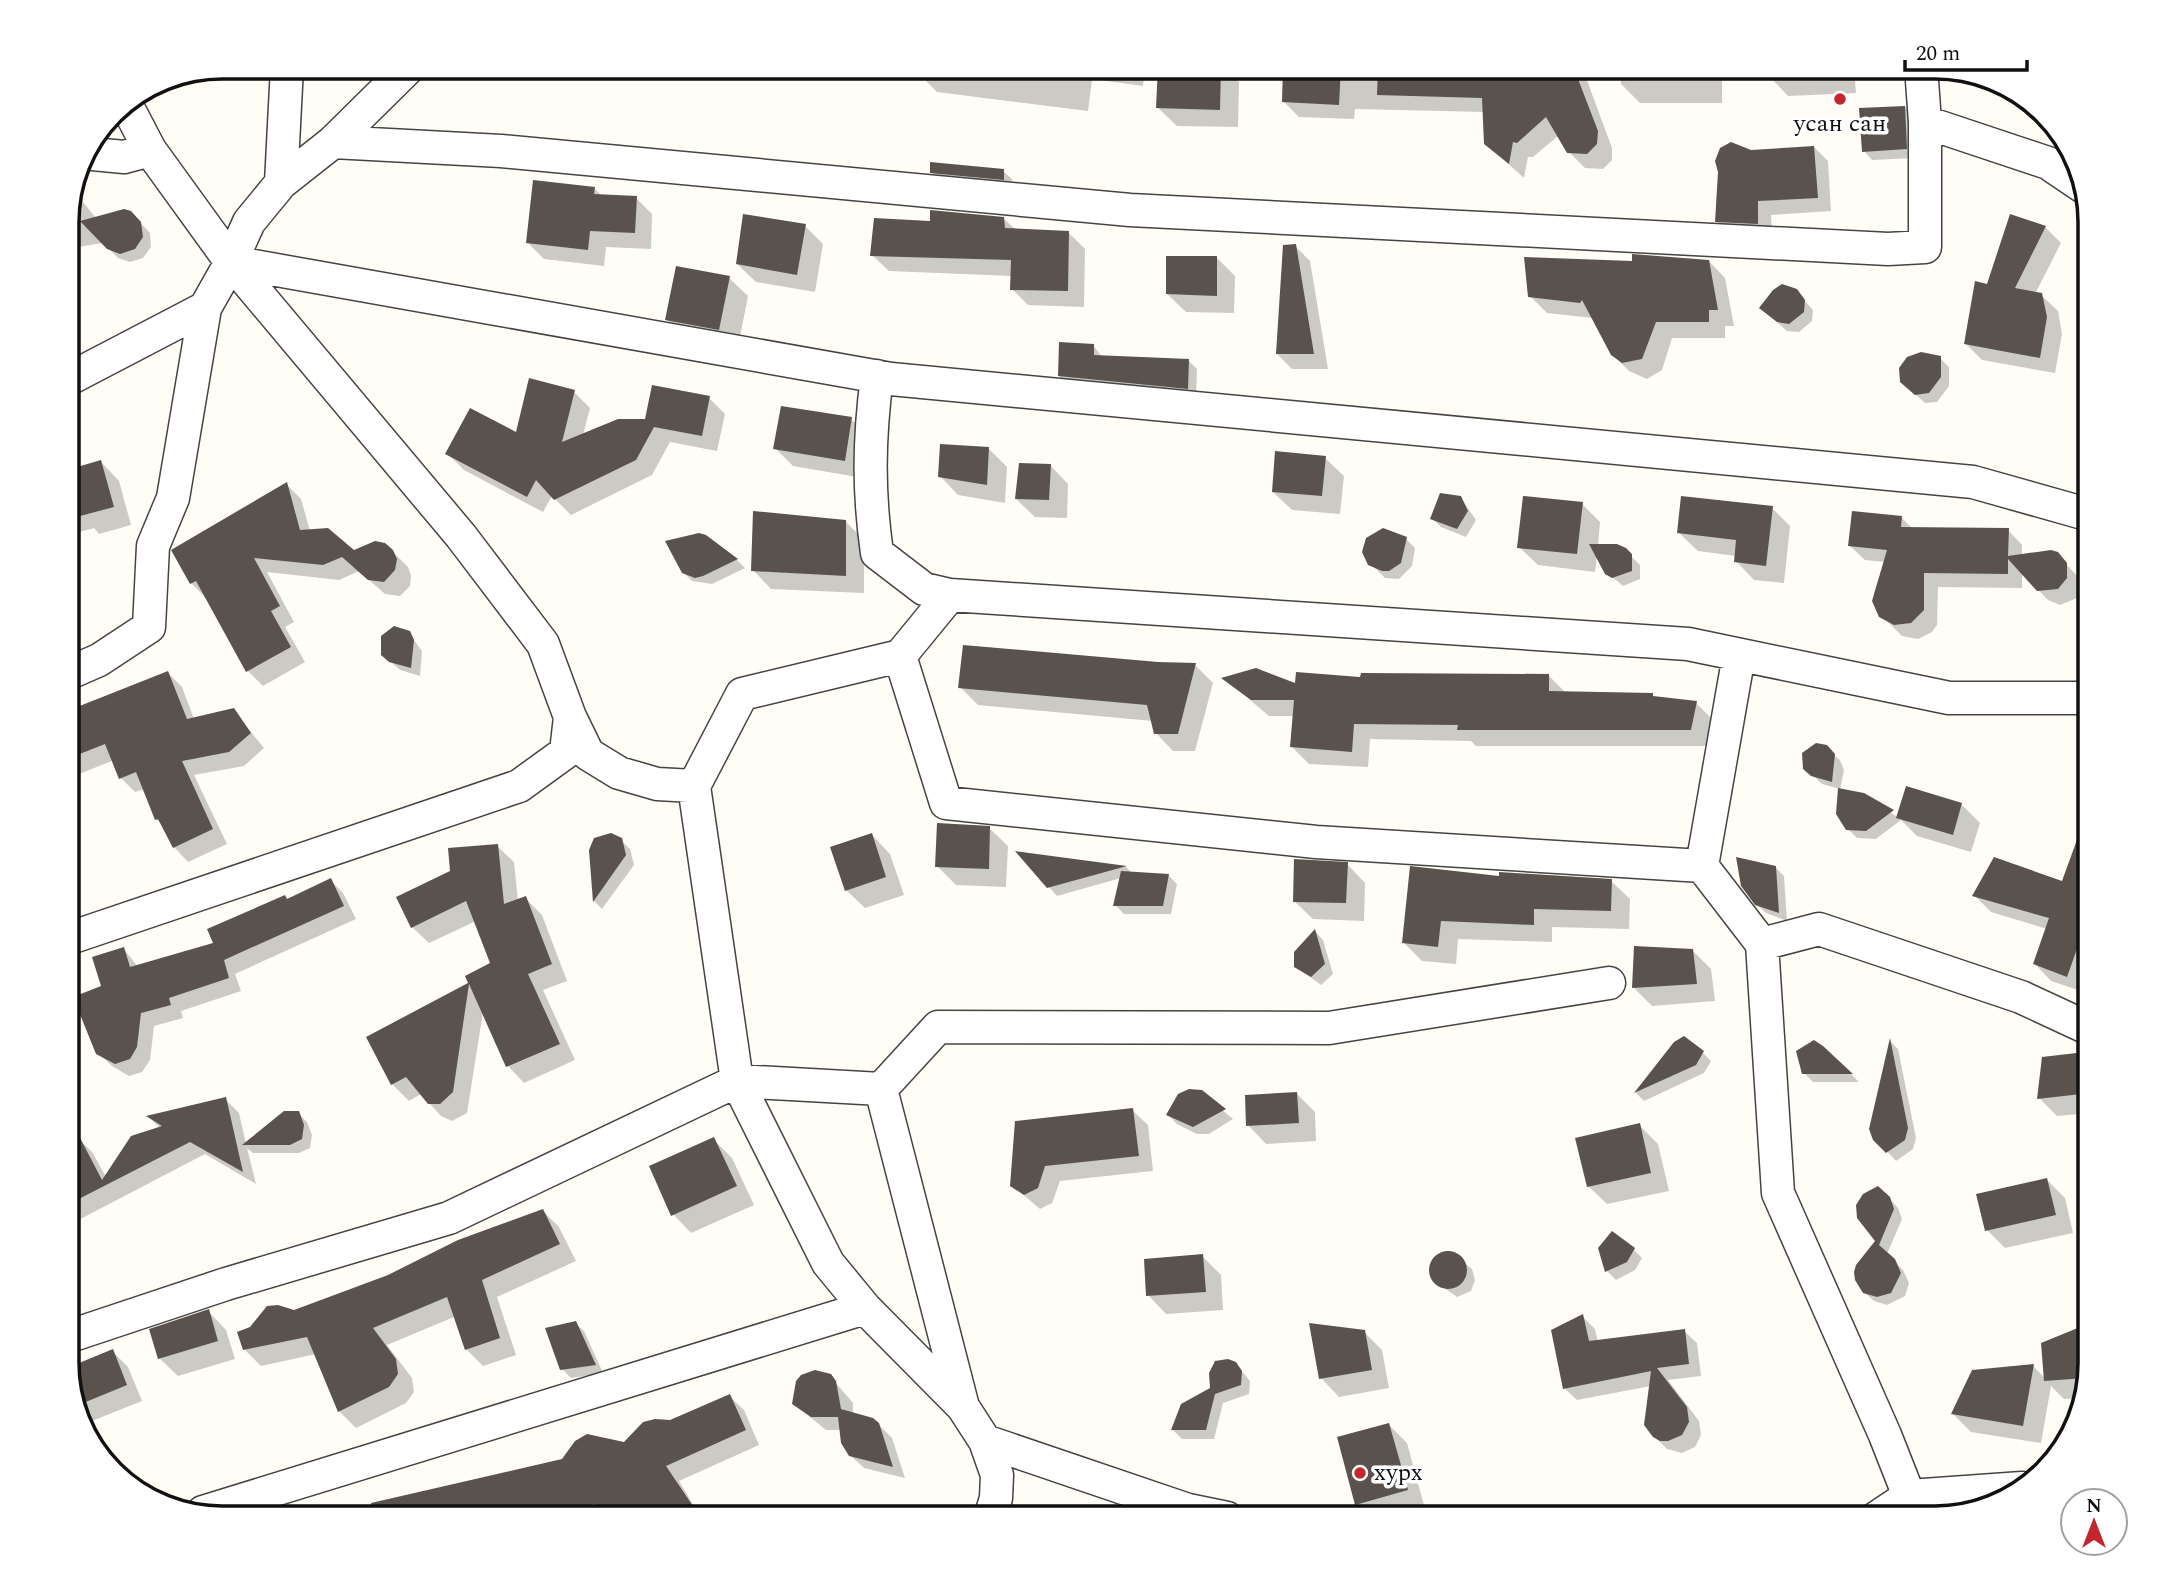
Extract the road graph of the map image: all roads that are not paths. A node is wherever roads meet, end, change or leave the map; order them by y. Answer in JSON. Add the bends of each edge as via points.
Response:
{"nodes":[{"id":1,"x":286,"y":79,"type":"edge"},
{"id":2,"x":396,"y":79,"type":"edge"},
{"id":3,"x":1922,"y":79,"type":"edge"},
{"id":4,"x":130,"y":112,"type":"edge"},
{"id":5,"x":1925,"y":122,"type":"junction"},
{"id":6,"x":333,"y":142,"type":"junction"},
{"id":7,"x":150,"y":150,"type":"junction"},
{"id":8,"x":96,"y":154,"type":"edge"},
{"id":9,"x":2060,"y":157,"type":"edge"},
{"id":10,"x":281,"y":183,"type":"junction"},
{"id":11,"x":231,"y":262,"type":"junction"},
{"id":12,"x":205,"y":308,"type":"junction"},
{"id":13,"x":79,"y":374,"type":"edge"},
{"id":14,"x":877,"y":376,"type":"junction"},
{"id":15,"x":2078,"y":511,"type":"edge"},
{"id":16,"x":950,"y":595,"type":"junction"},
{"id":17,"x":1739,"y":655,"type":"junction"},
{"id":18,"x":900,"y":656,"type":"junction"},
{"id":19,"x":79,"y":669,"type":"edge"},
{"id":20,"x":2078,"y":698,"type":"edge"},
{"id":21,"x":570,"y":718,"type":"junction"},
{"id":22,"x":694,"y":786,"type":"junction"},
{"id":23,"x":1702,"y":866,"type":"junction"},
{"id":24,"x":79,"y":935,"type":"edge"},
{"id":25,"x":1762,"y":944,"type":"junction"},
{"id":26,"x":1609,"y":983,"type":"dead end"},
{"id":27,"x":2078,"y":1022,"type":"edge"},
{"id":28,"x":737,"y":1081,"type":"junction"},
{"id":29,"x":881,"y":1089,"type":"junction"},
{"id":30,"x":865,"y":1308,"type":"junction"},
{"id":31,"x":79,"y":1333,"type":"edge"},
{"id":32,"x":962,"y":1406,"type":"junction"},
{"id":33,"x":985,"y":1441,"type":"junction"},
{"id":34,"x":2003,"y":1489,"type":"edge"},
{"id":35,"x":1909,"y":1496,"type":"junction"},
{"id":36,"x":222,"y":1506,"type":"edge"},
{"id":37,"x":994,"y":1506,"type":"edge"},
{"id":38,"x":1176,"y":1506,"type":"edge"},
{"id":39,"x":1894,"y":1506,"type":"edge"}],
"edges":[{"from":1,"to":10,"type":"street"},
{"from":2,"to":6,"type":"street"},
{"from":3,"to":5,"type":"street"},
{"from":4,"to":7,"type":"street"},
{"from":5,"to":6,"type":"street","via":[[1925,247],[1888,249],[1130,210],[501,151]]},
{"from":5,"to":9,"type":"street"},
{"from":6,"to":10,"type":"street"},
{"from":7,"to":8,"type":"street","via":[[124,157]]},
{"from":7,"to":11,"type":"street"},
{"from":10,"to":11,"type":"street","via":[[249,222]]},
{"from":11,"to":12,"type":"street"},
{"from":11,"to":14,"type":"street"},
{"from":11,"to":21,"type":"street","via":[[461,536],[534,634]]},
{"from":12,"to":13,"type":"street"},
{"from":12,"to":19,"type":"street","via":[[173,498],[153,546],[149,627]]},
{"from":14,"to":15,"type":"street","via":[[1973,482]]},
{"from":14,"to":16,"type":"street","via":[[869,440],[869,499],[877,553],[924,589]]},
{"from":16,"to":17,"type":"street","via":[[1688,644]]},
{"from":16,"to":18,"type":"street"},
{"from":17,"to":20,"type":"street","via":[[1949,698]]},
{"from":17,"to":23,"type":"street"},
{"from":18,"to":22,"type":"street","via":[[743,694]]},
{"from":18,"to":23,"type":"street","via":[[946,803],[1316,842]]},
{"from":21,"to":22,"type":"street","via":[[588,754],[619,773],[657,784]]},
{"from":21,"to":24,"type":"street","via":[[565,752],[519,786]]},
{"from":22,"to":28,"type":"street"},
{"from":23,"to":25,"type":"street"},
{"from":25,"to":27,"type":"street","via":[[1819,929],[2021,997]]},
{"from":25,"to":35,"type":"street","via":[[1778,1193]]},
{"from":26,"to":29,"type":"street","via":[[1329,1028],[938,1027]]},
{"from":28,"to":29,"type":"street"},
{"from":28,"to":30,"type":"street","via":[[828,1263]]},
{"from":28,"to":31,"type":"street","via":[[449,1218]]},
{"from":29,"to":32,"type":"street"},
{"from":30,"to":32,"type":"street"},
{"from":30,"to":36,"type":"street"},
{"from":32,"to":33,"type":"street"},
{"from":33,"to":37,"type":"street","via":[[997,1475]]},
{"from":33,"to":38,"type":"street"},
{"from":34,"to":35,"type":"street"},
{"from":35,"to":39,"type":"street"}]}
